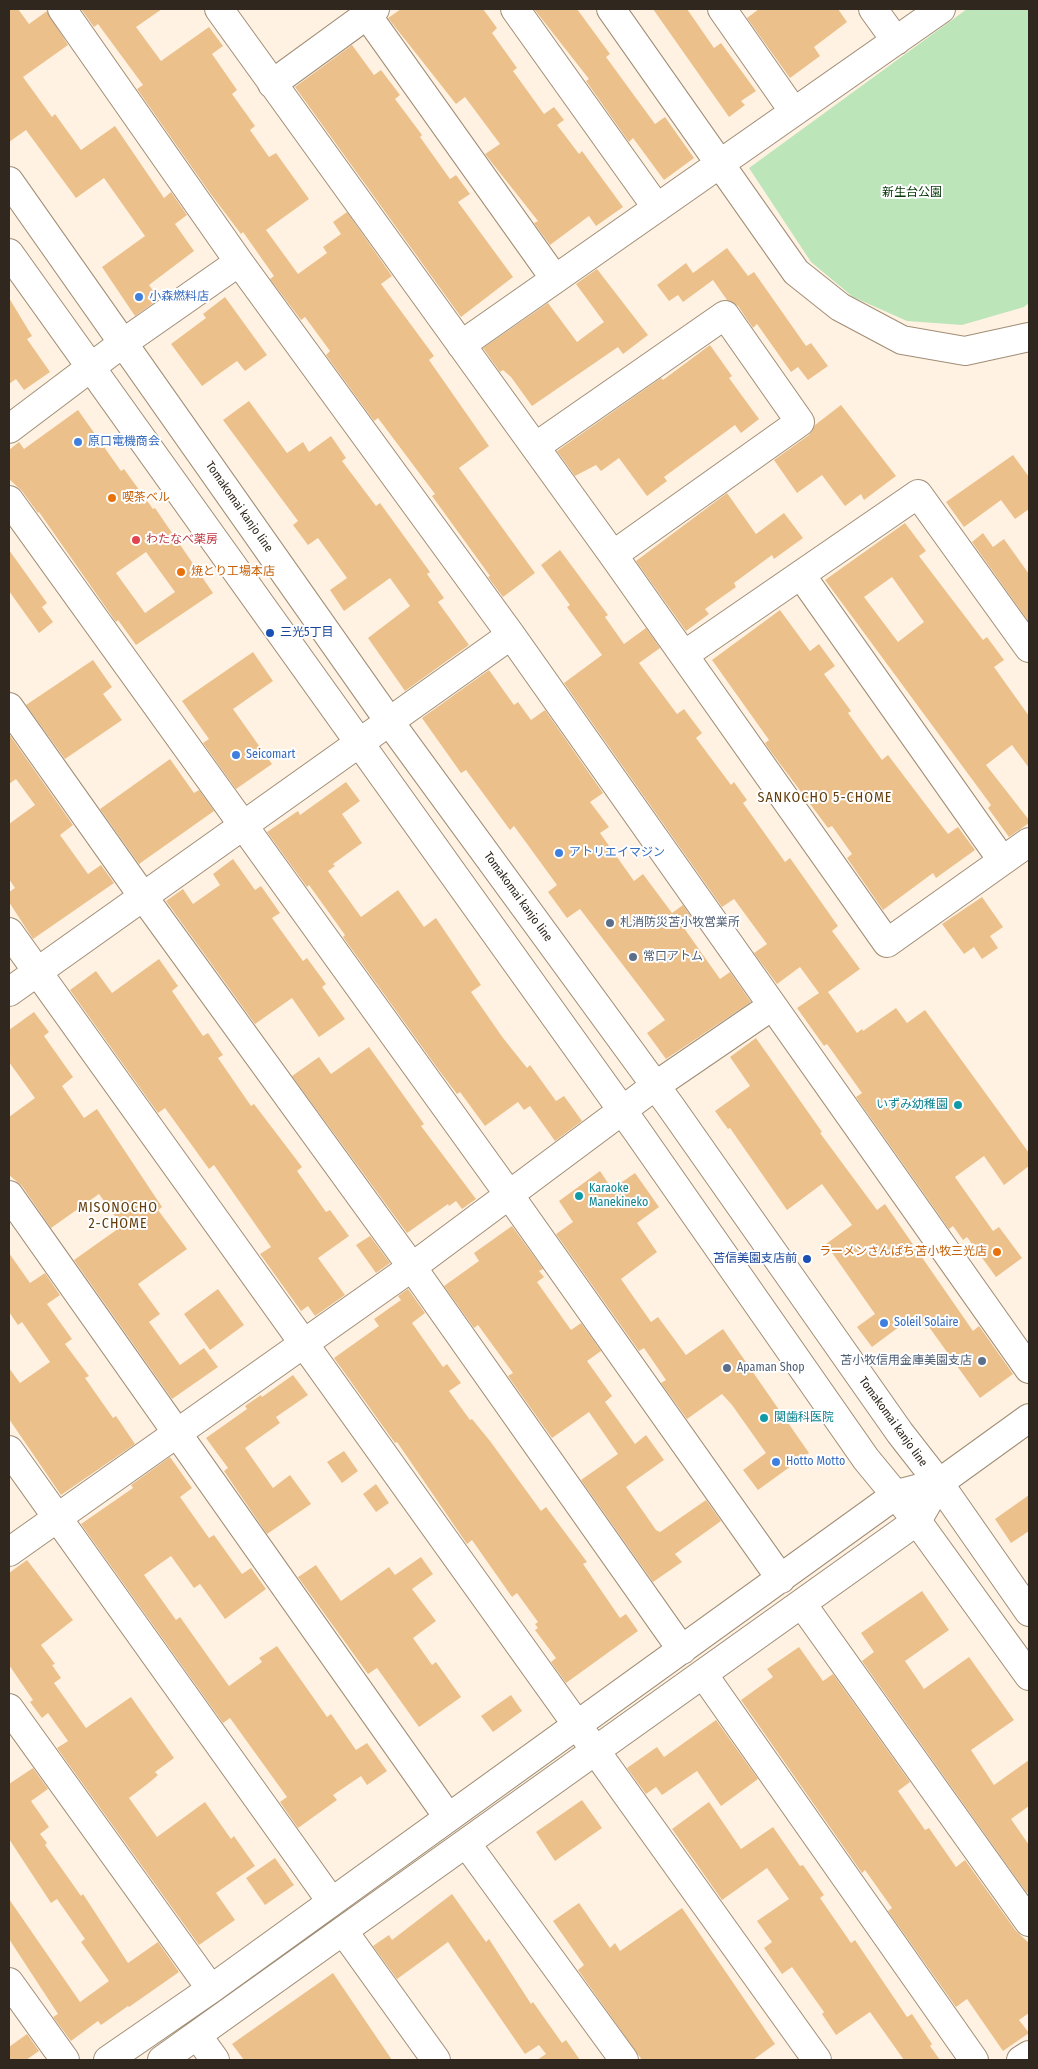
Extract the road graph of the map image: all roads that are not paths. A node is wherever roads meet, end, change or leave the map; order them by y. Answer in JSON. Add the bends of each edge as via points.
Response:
{"nodes":[{"id":1,"x":62,"y":9,"type":"edge"},
{"id":2,"x":219,"y":9,"type":"edge"},
{"id":3,"x":515,"y":9,"type":"edge"},
{"id":4,"x":611,"y":9,"type":"edge"},
{"id":5,"x":722,"y":9,"type":"edge"},
{"id":6,"x":873,"y":9,"type":"edge"},
{"id":7,"x":941,"y":9,"type":"edge"},
{"id":8,"x":371,"y":12,"type":"edge"},
{"id":9,"x":896,"y":40,"type":"junction"},
{"id":10,"x":272,"y":84,"type":"junction"},
{"id":11,"x":794,"y":112,"type":"junction"},
{"id":12,"x":720,"y":164,"type":"junction"},
{"id":13,"x":9,"y":181,"type":"edge"},
{"id":14,"x":657,"y":208,"type":"junction"},
{"id":15,"x":9,"y":253,"type":"edge"},
{"id":16,"x":239,"y":262,"type":"junction"},
{"id":17,"x":555,"y":280,"type":"junction"},
{"id":18,"x":1029,"y":337,"type":"edge"},
{"id":19,"x":123,"y":343,"type":"junction"},
{"id":20,"x":461,"y":345,"type":"junction"},
{"id":21,"x":91,"y":369,"type":"junction"},
{"id":22,"x":9,"y":428,"type":"edge"},
{"id":23,"x":535,"y":447,"type":"junction"},
{"id":24,"x":9,"y":500,"type":"edge"},
{"id":25,"x":613,"y":555,"type":"junction"},
{"id":26,"x":801,"y":575,"type":"junction"},
{"id":27,"x":511,"y":636,"type":"junction"},
{"id":28,"x":1029,"y":648,"type":"edge"},
{"id":29,"x":684,"y":655,"type":"junction"},
{"id":30,"x":9,"y":707,"type":"edge"},
{"id":31,"x":389,"y":721,"type":"junction"},
{"id":32,"x":359,"y":744,"type":"junction"},
{"id":33,"x":243,"y":826,"type":"junction"},
{"id":34,"x":1029,"y":842,"type":"edge"},
{"id":35,"x":1002,"y":860,"type":"junction"},
{"id":36,"x":142,"y":895,"type":"junction"},
{"id":37,"x":9,"y":932,"type":"edge"},
{"id":38,"x":36,"y":972,"type":"junction"},
{"id":39,"x":9,"y":992,"type":"edge"},
{"id":40,"x":772,"y":1006,"type":"junction"},
{"id":41,"x":655,"y":1086,"type":"junction"},
{"id":42,"x":621,"y":1111,"type":"junction"},
{"id":43,"x":510,"y":1196,"type":"junction"},
{"id":44,"x":13,"y":1212,"type":"edge"},
{"id":45,"x":412,"y":1268,"type":"junction"},
{"id":46,"x":304,"y":1344,"type":"junction"},
{"id":47,"x":1029,"y":1369,"type":"edge"},
{"id":48,"x":1029,"y":1418,"type":"edge"},
{"id":49,"x":177,"y":1434,"type":"junction"},
{"id":50,"x":9,"y":1450,"type":"edge"},
{"id":51,"x":939,"y":1483,"type":"junction"},
{"id":52,"x":896,"y":1494,"type":"junction"},
{"id":53,"x":56,"y":1518,"type":"junction"},
{"id":54,"x":917,"y":1521,"type":"junction"},
{"id":55,"x":9,"y":1552,"type":"edge"},
{"id":56,"x":781,"y":1579,"type":"junction"},
{"id":57,"x":802,"y":1604,"type":"junction"},
{"id":58,"x":1029,"y":1612,"type":"edge"},
{"id":59,"x":682,"y":1650,"type":"junction"},
{"id":60,"x":703,"y":1674,"type":"junction"},
{"id":61,"x":1029,"y":1676,"type":"edge"},
{"id":62,"x":9,"y":1708,"type":"edge"},
{"id":63,"x":577,"y":1725,"type":"junction"},
{"id":64,"x":595,"y":1752,"type":"junction"},
{"id":65,"x":448,"y":1818,"type":"junction"},
{"id":66,"x":466,"y":1843,"type":"junction"},
{"id":67,"x":331,"y":1901,"type":"junction"},
{"id":68,"x":1029,"y":1922,"type":"edge"},
{"id":69,"x":344,"y":1932,"type":"junction"},
{"id":70,"x":9,"y":1982,"type":"edge"},
{"id":71,"x":211,"y":1990,"type":"junction"},
{"id":72,"x":197,"y":2035,"type":"junction"},
{"id":73,"x":1029,"y":2054,"type":"edge"},
{"id":74,"x":65,"y":2060,"type":"edge"},
{"id":75,"x":108,"y":2060,"type":"edge"},
{"id":76,"x":162,"y":2060,"type":"edge"},
{"id":77,"x":215,"y":2060,"type":"edge"},
{"id":78,"x":436,"y":2060,"type":"edge"},
{"id":79,"x":624,"y":2060,"type":"edge"},
{"id":80,"x":816,"y":2060,"type":"edge"},
{"id":81,"x":974,"y":2060,"type":"edge"},
{"id":82,"x":1021,"y":2060,"type":"edge"}],
"edges":[{"from":1,"to":16,"type":"street"},
{"from":2,"to":10,"type":"street"},
{"from":3,"to":14,"type":"street"},
{"from":4,"to":12,"type":"street"},
{"from":5,"to":11,"type":"street"},
{"from":6,"to":9,"type":"street"},
{"from":7,"to":9,"type":"street"},
{"from":8,"to":10,"type":"street"},
{"from":8,"to":17,"type":"street"},
{"from":9,"to":11,"type":"street"},
{"from":10,"to":20,"type":"street"},
{"from":11,"to":12,"type":"street"},
{"from":12,"to":14,"type":"street"},
{"from":12,"to":18,"type":"street","via":[[796,272],[840,307],[902,340],[965,351]]},
{"from":13,"to":19,"type":"street","name":"Tomakomai kanjo line"},
{"from":14,"to":17,"type":"street"},
{"from":15,"to":21,"type":"street"},
{"from":16,"to":19,"type":"street"},
{"from":16,"to":27,"type":"street"},
{"from":17,"to":20,"type":"street"},
{"from":19,"to":21,"type":"street"},
{"from":19,"to":31,"type":"street","name":"Tomakomai kanjo line"},
{"from":20,"to":23,"type":"street"},
{"from":21,"to":22,"type":"street"},
{"from":21,"to":32,"type":"street"},
{"from":23,"to":25,"type":"street"},
{"from":23,"to":25,"type":"street","via":[[724,315],[800,422]]},
{"from":24,"to":33,"type":"street"},
{"from":25,"to":29,"type":"street"},
{"from":26,"to":28,"type":"street","via":[[918,494]]},
{"from":26,"to":29,"type":"street"},
{"from":26,"to":35,"type":"street"},
{"from":27,"to":31,"type":"street"},
{"from":27,"to":40,"type":"street"},
{"from":29,"to":35,"type":"street","via":[[887,943]]},
{"from":30,"to":36,"type":"street"},
{"from":31,"to":32,"type":"street"},
{"from":31,"to":41,"type":"street","name":"Tomakomai kanjo line"},
{"from":32,"to":33,"type":"street"},
{"from":32,"to":42,"type":"street"},
{"from":33,"to":36,"type":"street"},
{"from":33,"to":43,"type":"street"},
{"from":34,"to":35,"type":"street"},
{"from":36,"to":38,"type":"street"},
{"from":36,"to":45,"type":"street"},
{"from":37,"to":38,"type":"street"},
{"from":38,"to":39,"type":"street"},
{"from":38,"to":46,"type":"street"},
{"from":40,"to":41,"type":"street"},
{"from":40,"to":47,"type":"street"},
{"from":41,"to":42,"type":"street"},
{"from":41,"to":51,"type":"street","name":"Tomakomai kanjo line","via":[[900,1433]]},
{"from":42,"to":43,"type":"street"},
{"from":42,"to":52,"type":"street","via":[[866,1459]]},
{"from":43,"to":45,"type":"street"},
{"from":43,"to":56,"type":"street"},
{"from":44,"to":49,"type":"street"},
{"from":45,"to":46,"type":"street"},
{"from":45,"to":59,"type":"street"},
{"from":46,"to":49,"type":"street"},
{"from":46,"to":63,"type":"street"},
{"from":48,"to":51,"type":"street"},
{"from":49,"to":53,"type":"street"},
{"from":49,"to":65,"type":"street"},
{"from":50,"to":53,"type":"street"},
{"from":51,"to":52,"type":"street"},
{"from":51,"to":54,"type":"street"},
{"from":51,"to":58,"type":"street","name":"Tomakomai kanjo line"},
{"from":52,"to":54,"type":"street"},
{"from":52,"to":56,"type":"street"},
{"from":53,"to":55,"type":"street"},
{"from":53,"to":67,"type":"street"},
{"from":54,"to":57,"type":"street"},
{"from":54,"to":61,"type":"street"},
{"from":56,"to":59,"type":"street"},
{"from":57,"to":60,"type":"street"},
{"from":57,"to":68,"type":"street"},
{"from":59,"to":63,"type":"street"},
{"from":60,"to":64,"type":"street"},
{"from":60,"to":81,"type":"street"},
{"from":62,"to":71,"type":"street"},
{"from":63,"to":64,"type":"street"},
{"from":63,"to":65,"type":"street"},
{"from":64,"to":66,"type":"street"},
{"from":64,"to":80,"type":"street"},
{"from":65,"to":67,"type":"street"},
{"from":66,"to":69,"type":"street"},
{"from":66,"to":79,"type":"street"},
{"from":67,"to":71,"type":"street"},
{"from":69,"to":72,"type":"street"},
{"from":69,"to":78,"type":"street"},
{"from":70,"to":74,"type":"street"},
{"from":71,"to":75,"type":"street"},
{"from":72,"to":76,"type":"street"},
{"from":72,"to":77,"type":"street"},
{"from":73,"to":82,"type":"street"}]}
